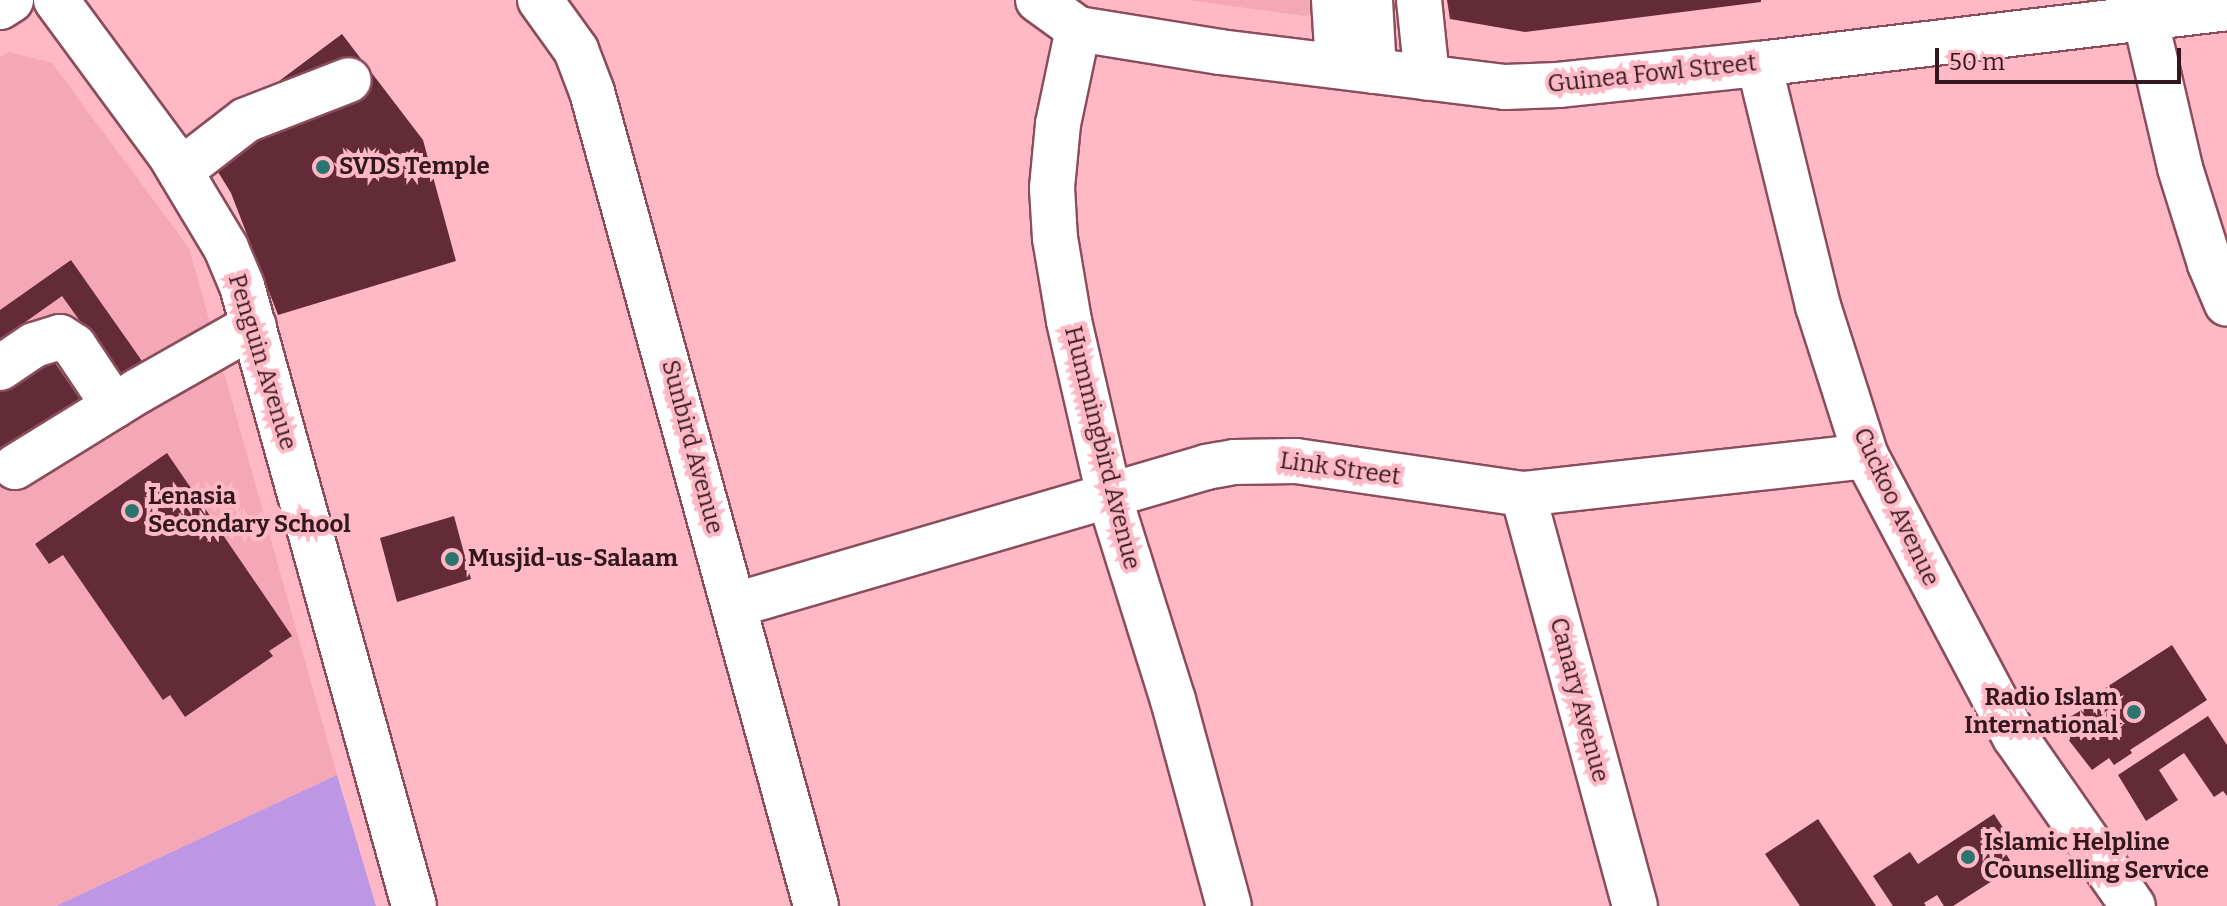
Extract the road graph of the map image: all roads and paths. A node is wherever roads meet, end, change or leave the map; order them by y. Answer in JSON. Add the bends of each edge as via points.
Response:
{"nodes":[{"id":1,"x":11,"y":0,"type":"edge"},
{"id":2,"x":56,"y":0,"type":"edge"},
{"id":3,"x":540,"y":0,"type":"edge"},
{"id":4,"x":1038,"y":0,"type":"edge"},
{"id":5,"x":1334,"y":0,"type":"edge"},
{"id":6,"x":1370,"y":0,"type":"edge"},
{"id":7,"x":1419,"y":0,"type":"edge"},
{"id":8,"x":0,"y":7,"type":"edge"},
{"id":9,"x":2227,"y":8,"type":"edge"},
{"id":10,"x":2142,"y":9,"type":"edge"},
{"id":11,"x":1078,"y":29,"type":"junction"},
{"id":12,"x":1759,"y":64,"type":"junction"},
{"id":13,"x":1356,"y":69,"type":"junction"},
{"id":14,"x":1427,"y":78,"type":"junction"},
{"id":15,"x":349,"y":80,"type":"dead end"},
{"id":16,"x":180,"y":171,"type":"junction"},
{"id":17,"x":2227,"y":304,"type":"edge"},
{"id":18,"x":254,"y":325,"type":"junction"},
{"id":19,"x":0,"y":368,"type":"edge"},
{"id":20,"x":114,"y":406,"type":"junction"},
{"id":21,"x":1866,"y":456,"type":"junction"},
{"id":22,"x":15,"y":467,"type":"dead end"},
{"id":23,"x":1523,"y":494,"type":"junction"},
{"id":24,"x":1109,"y":496,"type":"junction"},
{"id":25,"x":735,"y":605,"type":"junction"},
{"id":26,"x":414,"y":906,"type":"edge"},
{"id":27,"x":816,"y":906,"type":"edge"},
{"id":28,"x":1229,"y":906,"type":"edge"},
{"id":29,"x":1635,"y":906,"type":"edge"},
{"id":30,"x":2133,"y":906,"type":"edge"}],
"edges":[{"from":1,"to":8,"type":"street"},
{"from":2,"to":16,"type":"street","name":"Penguin Avenue"},
{"from":3,"to":25,"type":"street","name":"Sunbird Avenue","via":[[576,50],[592,92]]},
{"from":4,"to":11,"type":"street"},
{"from":5,"to":13,"type":"street"},
{"from":6,"to":13,"type":"street"},
{"from":7,"to":14,"type":"street"},
{"from":9,"to":10,"type":"street","name":"Guinea Fowl Street"},
{"from":10,"to":12,"type":"street","name":"Guinea Fowl Street"},
{"from":10,"to":17,"type":"street","via":[[2180,168]]},
{"from":11,"to":13,"type":"street","name":"Guinea Fowl Street"},
{"from":11,"to":24,"type":"street","name":"Hummingbird Avenue","via":[[1058,124],[1052,188],[1055,238]]},
{"from":12,"to":14,"type":"street","name":"Guinea Fowl Street","via":[[1558,85],[1505,87]]},
{"from":12,"to":21,"type":"street","name":"Cuckoo Avenue","via":[[1818,306]]},
{"from":13,"to":14,"type":"street","name":"Guinea Fowl Street"},
{"from":15,"to":16,"type":"street","via":[[246,120]]},
{"from":16,"to":18,"type":"street","name":"Penguin Avenue","via":[[226,248]]},
{"from":18,"to":20,"type":"street"},
{"from":18,"to":26,"type":"street","name":"Penguin Avenue"},
{"from":19,"to":20,"type":"street","via":[[34,345],[60,337],[74,346]]},
{"from":20,"to":22,"type":"street"},
{"from":21,"to":23,"type":"street","name":"Link Street"},
{"from":21,"to":30,"type":"street","name":"Cuckoo Avenue","via":[[2015,737]]},
{"from":23,"to":24,"type":"street","name":"Link Street","via":[[1269,460],[1206,467]]},
{"from":23,"to":29,"type":"street","name":"Canary Avenue"},
{"from":24,"to":25,"type":"street","name":"Link Street"},
{"from":24,"to":28,"type":"street","name":"Hummingbird Avenue","via":[[1173,700]]},
{"from":25,"to":27,"type":"street","name":"Sunbird Avenue"}]}
